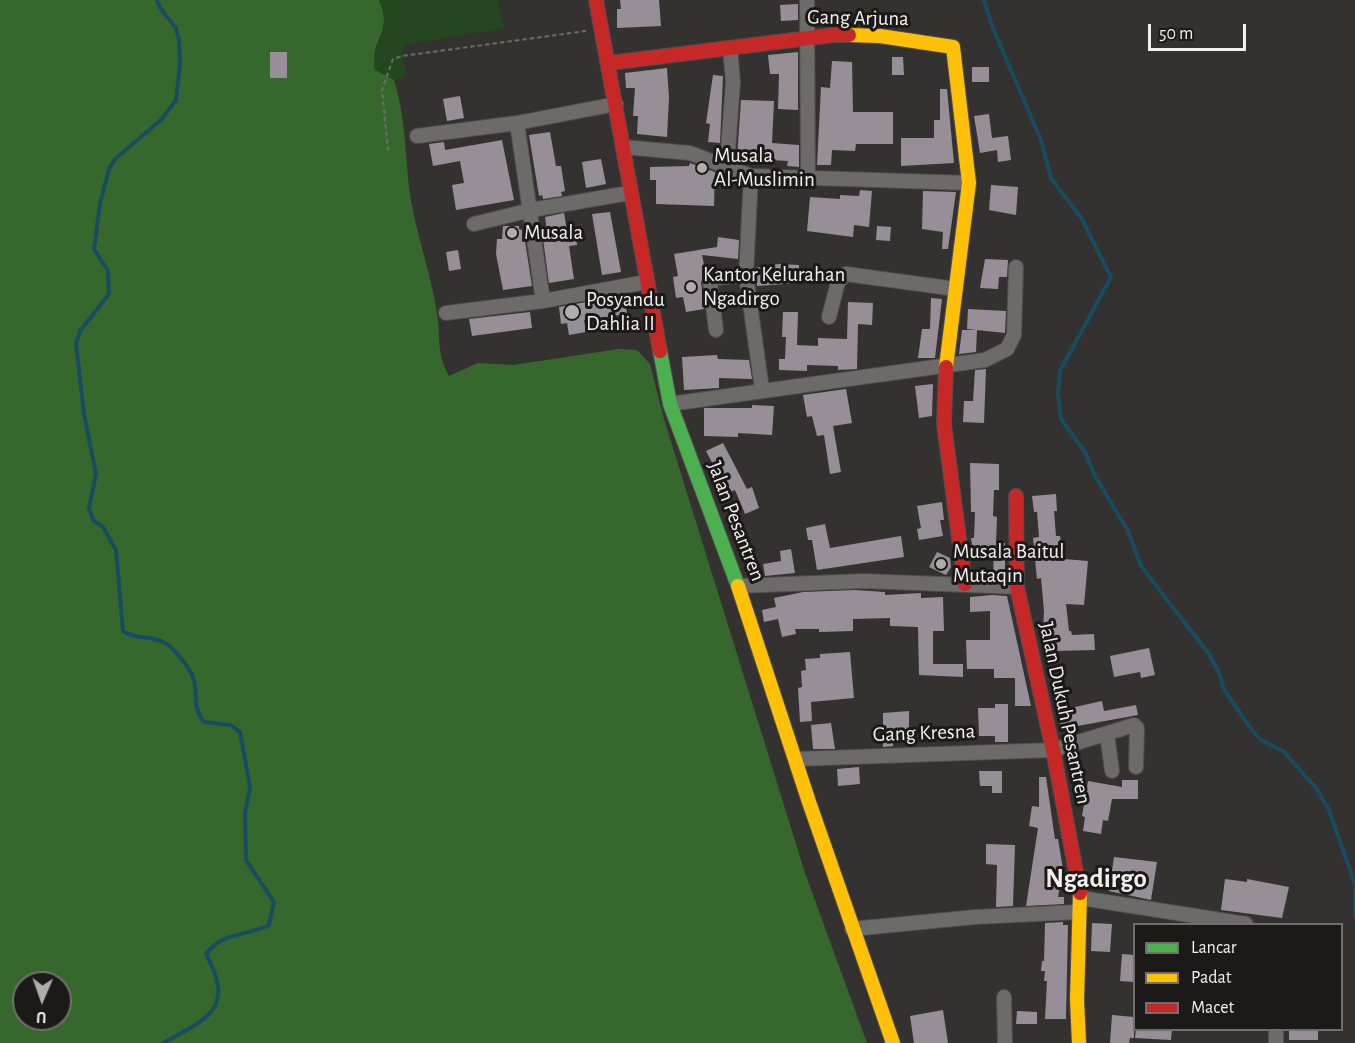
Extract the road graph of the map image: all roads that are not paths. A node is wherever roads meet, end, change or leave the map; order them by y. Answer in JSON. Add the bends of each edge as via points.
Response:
{"nodes":[{"id":1,"x":596,"y":0,"type":"edge"},
{"id":2,"x":807,"y":0,"type":"edge"},
{"id":3,"x":808,"y":37,"type":"junction"},
{"id":4,"x":730,"y":48,"type":"junction"},
{"id":5,"x":609,"y":63,"type":"junction"},
{"id":6,"x":616,"y":104,"type":"junction"},
{"id":7,"x":517,"y":123,"type":"junction"},
{"id":8,"x":417,"y":136,"type":"dead end"},
{"id":9,"x":623,"y":147,"type":"junction"},
{"id":10,"x":727,"y":165,"type":"junction"},
{"id":11,"x":751,"y":176,"type":"junction"},
{"id":12,"x":808,"y":179,"type":"junction"},
{"id":13,"x":969,"y":183,"type":"junction"},
{"id":14,"x":629,"y":193,"type":"junction"},
{"id":15,"x":531,"y":210,"type":"junction"},
{"id":16,"x":474,"y":224,"type":"dead end"},
{"id":17,"x":1016,"y":267,"type":"dead end"},
{"id":18,"x":746,"y":275,"type":"junction"},
{"id":19,"x":646,"y":282,"type":"junction"},
{"id":20,"x":956,"y":289,"type":"junction"},
{"id":21,"x":543,"y":301,"type":"junction"},
{"id":22,"x":446,"y":313,"type":"dead end"},
{"id":23,"x":829,"y":317,"type":"dead end"},
{"id":24,"x":716,"y":330,"type":"dead end"},
{"id":25,"x":946,"y":364,"type":"junction"},
{"id":26,"x":762,"y":390,"type":"junction"},
{"id":27,"x":670,"y":404,"type":"junction"},
{"id":28,"x":1016,"y":496,"type":"dead end"},
{"id":29,"x":964,"y":584,"type":"junction"},
{"id":30,"x":739,"y":586,"type":"junction"},
{"id":31,"x":1017,"y":587,"type":"junction"},
{"id":32,"x":1107,"y":734,"type":"junction"},
{"id":33,"x":1053,"y":750,"type":"junction"},
{"id":34,"x":796,"y":759,"type":"junction"},
{"id":35,"x":1136,"y":766,"type":"dead end"},
{"id":36,"x":1112,"y":771,"type":"dead end"},
{"id":37,"x":1081,"y":898,"type":"junction"},
{"id":38,"x":1078,"y":912,"type":"junction"},
{"id":39,"x":1164,"y":918,"type":"edge"},
{"id":40,"x":1232,"y":923,"type":"edge"},
{"id":41,"x":852,"y":929,"type":"junction"},
{"id":42,"x":1004,"y":997,"type":"dead end"},
{"id":43,"x":893,"y":1043,"type":"edge"},
{"id":44,"x":1005,"y":1043,"type":"edge"},
{"id":45,"x":1079,"y":1043,"type":"edge"}],
"edges":[{"from":1,"to":5,"type":"street","name":"Jalan Pesantren"},
{"from":2,"to":3,"type":"street"},
{"from":3,"to":4,"type":"street","name":"Gang Arjuna"},
{"from":3,"to":12,"type":"street"},
{"from":3,"to":13,"type":"street","name":"Gang Arjuna","via":[[880,36],[952,47],[961,93]]},
{"from":4,"to":5,"type":"street","name":"Gang Arjuna"},
{"from":4,"to":10,"type":"street","via":[[733,93]]},
{"from":5,"to":6,"type":"street","name":"Jalan Pesantren"},
{"from":6,"to":7,"type":"street"},
{"from":6,"to":9,"type":"street","name":"Jalan Pesantren"},
{"from":7,"to":8,"type":"street"},
{"from":7,"to":15,"type":"street"},
{"from":9,"to":10,"type":"street","via":[[690,153]]},
{"from":9,"to":14,"type":"street","name":"Jalan Pesantren"},
{"from":10,"to":11,"type":"street"},
{"from":11,"to":12,"type":"street"},
{"from":11,"to":18,"type":"street"},
{"from":12,"to":13,"type":"street"},
{"from":13,"to":20,"type":"street"},
{"from":14,"to":15,"type":"street"},
{"from":14,"to":19,"type":"street","name":"Jalan Pesantren"},
{"from":15,"to":16,"type":"street"},
{"from":15,"to":21,"type":"street"},
{"from":17,"to":25,"type":"street","via":[[1014,335],[1007,349],[985,360]]},
{"from":18,"to":24,"type":"street","via":[[710,282]]},
{"from":18,"to":26,"type":"street"},
{"from":19,"to":21,"type":"street"},
{"from":19,"to":27,"type":"street","name":"Jalan Pesantren"},
{"from":20,"to":23,"type":"street","via":[[846,274],[838,282]]},
{"from":20,"to":25,"type":"street"},
{"from":21,"to":22,"type":"street"},
{"from":25,"to":26,"type":"street"},
{"from":25,"to":29,"type":"street","via":[[944,424]]},
{"from":26,"to":27,"type":"street"},
{"from":27,"to":30,"type":"street","name":"Jalan Pesantren"},
{"from":28,"to":31,"type":"street","name":"Jalan Dukuh Pesantren"},
{"from":29,"to":30,"type":"street","via":[[864,581]]},
{"from":29,"to":31,"type":"street"},
{"from":30,"to":34,"type":"street","name":"Jalan Pesantren"},
{"from":31,"to":33,"type":"street","name":"Jalan Dukuh Pesantren"},
{"from":32,"to":33,"type":"street","name":"Gang Kresna"},
{"from":32,"to":35,"type":"street","name":"Gang Kresna","via":[[1137,726]]},
{"from":32,"to":36,"type":"street"},
{"from":33,"to":34,"type":"street","name":"Gang Kresna"},
{"from":33,"to":37,"type":"street","name":"Jalan Dukuh Pesantren"},
{"from":34,"to":41,"type":"street","name":"Jalan Pesantren"},
{"from":37,"to":38,"type":"street","name":"Jalan Dukuh Pesantren"},
{"from":37,"to":39,"type":"street"},
{"from":38,"to":41,"type":"street"},
{"from":38,"to":45,"type":"street","name":"Jalan Dukuh Pesantren"},
{"from":39,"to":40,"type":"street"},
{"from":41,"to":43,"type":"street","name":"Jalan Pesantren"},
{"from":42,"to":44,"type":"street"}]}
